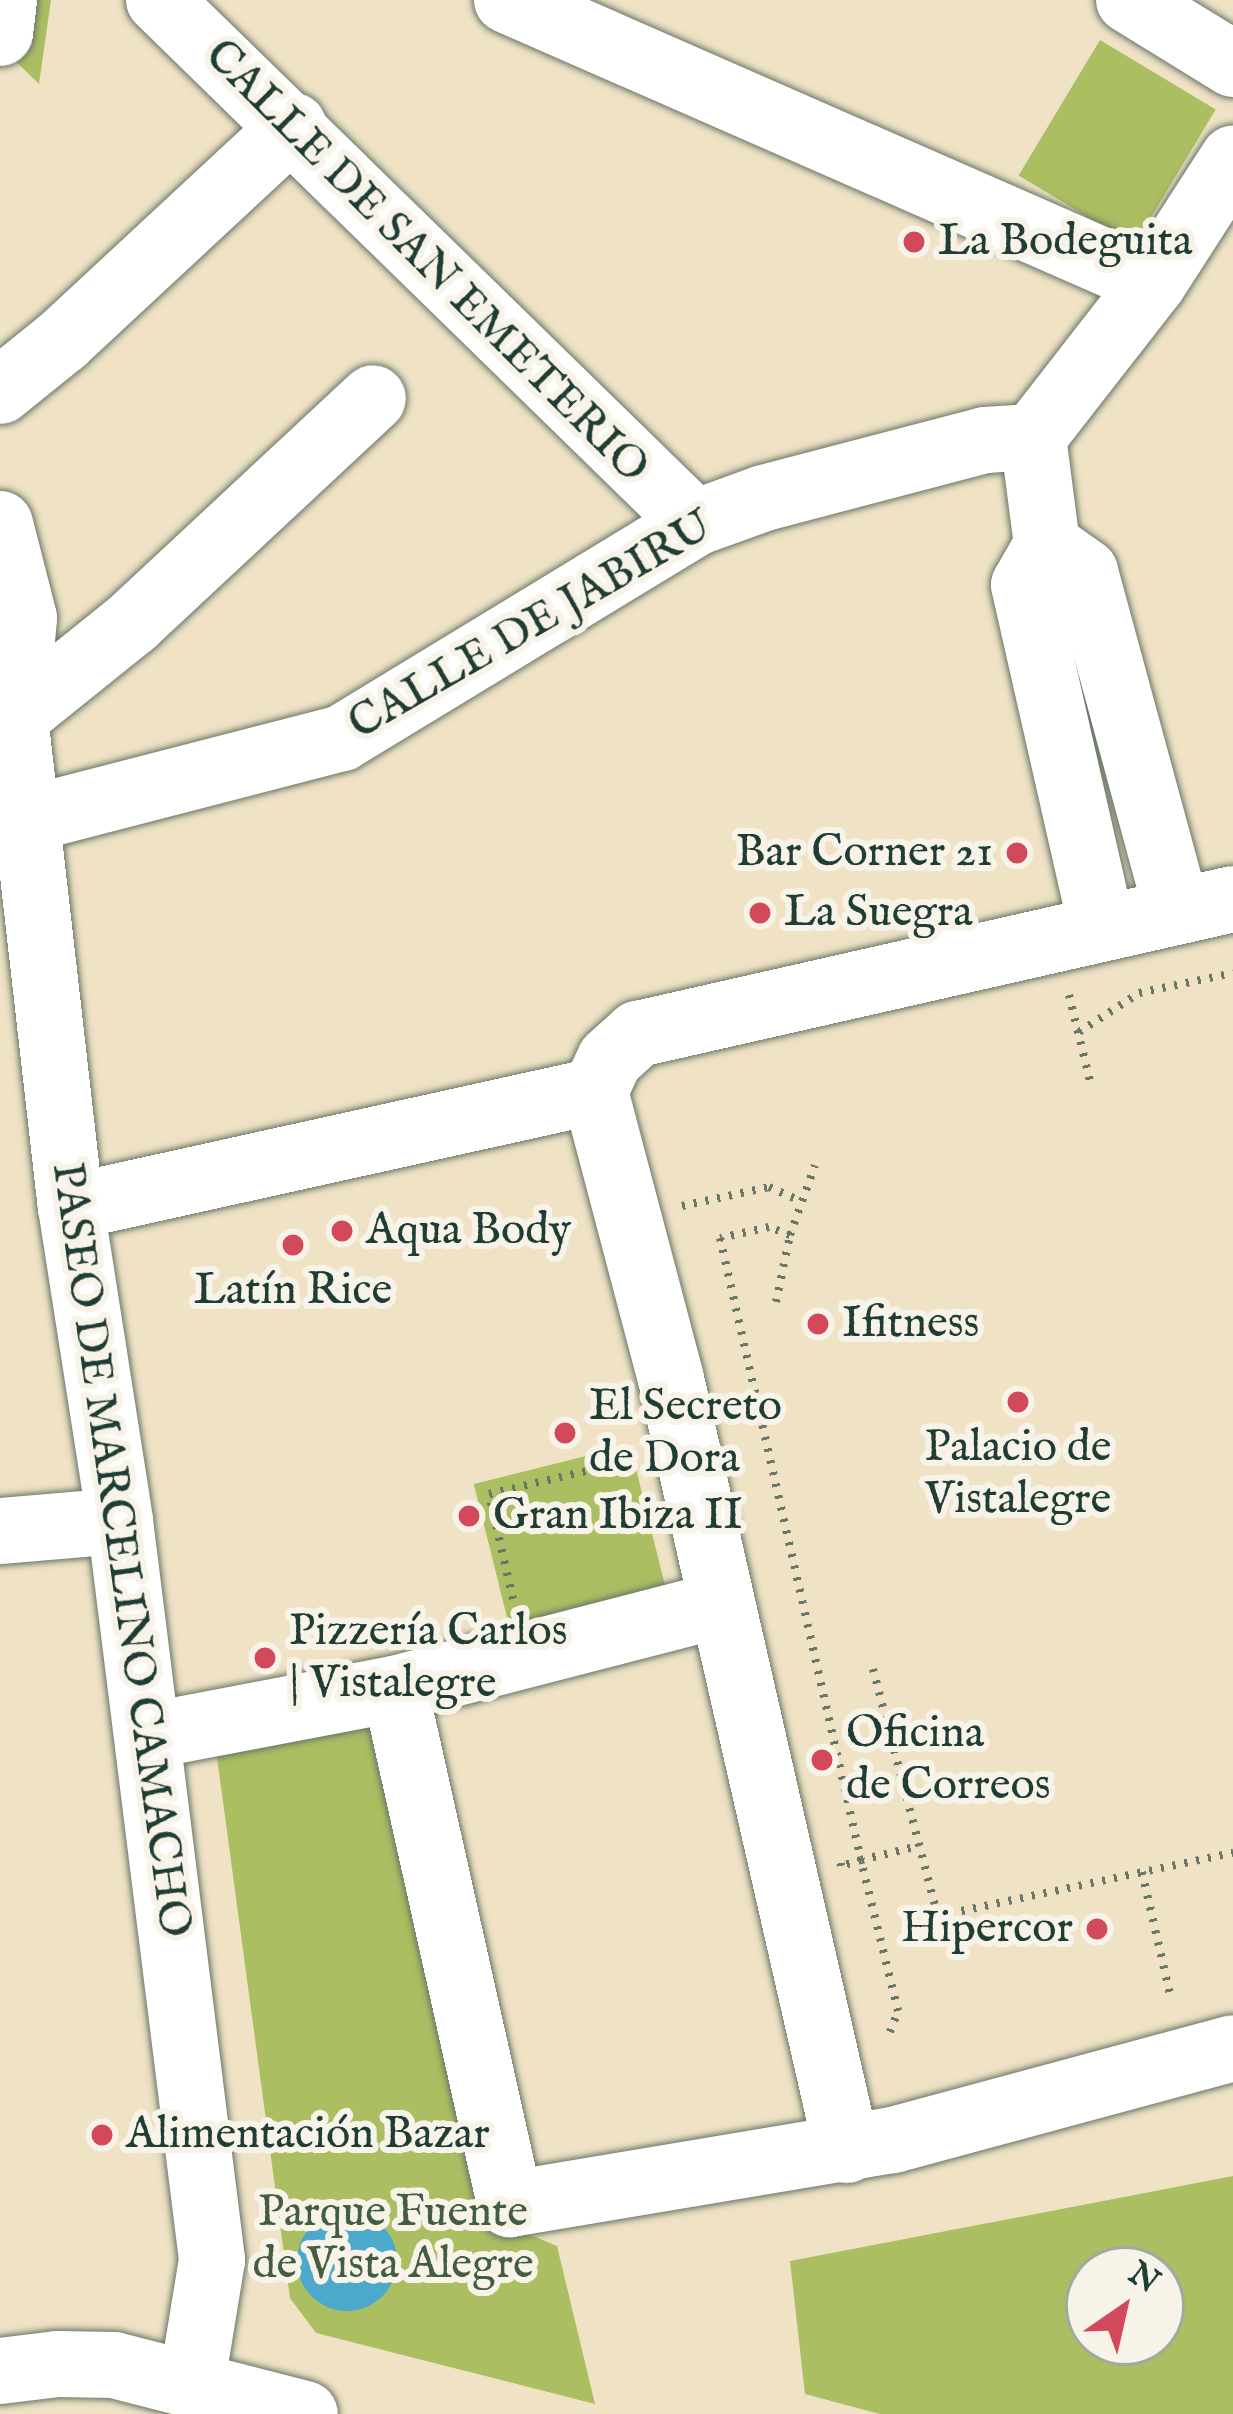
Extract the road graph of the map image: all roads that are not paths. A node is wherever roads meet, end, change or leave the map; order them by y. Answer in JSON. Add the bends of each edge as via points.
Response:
{"nodes":[{"id":1,"x":4,"y":0,"type":"edge"},
{"id":2,"x":159,"y":0,"type":"edge"},
{"id":3,"x":508,"y":0,"type":"edge"},
{"id":4,"x":1129,"y":0,"type":"edge"},
{"id":5,"x":0,"y":33,"type":"edge"},
{"id":6,"x":1233,"y":64,"type":"edge"},
{"id":7,"x":293,"y":126,"type":"junction"},
{"id":8,"x":1230,"y":171,"type":"edge"},
{"id":9,"x":1153,"y":283,"type":"junction"},
{"id":10,"x":0,"y":391,"type":"edge"},
{"id":11,"x":373,"y":398,"type":"dead end"},
{"id":12,"x":1033,"y":437,"type":"junction"},
{"id":13,"x":695,"y":523,"type":"junction"},
{"id":14,"x":0,"y":524,"type":"edge"},
{"id":15,"x":1047,"y":545,"type":"junction"},
{"id":16,"x":8,"y":687,"type":"edge"},
{"id":17,"x":29,"y":819,"type":"junction"},
{"id":18,"x":1205,"y":905,"type":"edge"},
{"id":19,"x":1102,"y":928,"type":"junction"},
{"id":20,"x":595,"y":1091,"type":"junction"},
{"id":21,"x":71,"y":1207,"type":"junction"},
{"id":22,"x":120,"y":1522,"type":"junction"},
{"id":23,"x":0,"y":1531,"type":"edge"},
{"id":24,"x":719,"y":1605,"type":"junction"},
{"id":25,"x":395,"y":1689,"type":"junction"},
{"id":26,"x":148,"y":1736,"type":"junction"},
{"id":27,"x":1233,"y":2048,"type":"edge"},
{"id":28,"x":848,"y":2150,"type":"junction"},
{"id":29,"x":0,"y":2371,"type":"edge"},
{"id":30,"x":192,"y":2382,"type":"junction"},
{"id":31,"x":305,"y":2414,"type":"edge"}],
"edges":[{"from":1,"to":5,"type":"street"},
{"from":2,"to":7,"type":"street","name":"CALLE DE SAN EMETERIO"},
{"from":3,"to":9,"type":"street"},
{"from":4,"to":6,"type":"street"},
{"from":7,"to":10,"type":"street"},
{"from":7,"to":13,"type":"street","name":"CALLE DE SAN EMETERIO"},
{"from":8,"to":9,"type":"street"},
{"from":9,"to":12,"type":"street"},
{"from":11,"to":16,"type":"street","via":[[133,622]]},
{"from":12,"to":13,"type":"street","name":"CALLE DE JABIRU","via":[[985,440]]},
{"from":12,"to":15,"type":"street"},
{"from":13,"to":17,"type":"street","name":"CALLE DE JABIRU","via":[[342,738]]},
{"from":14,"to":16,"type":"street","name":"PASEO DE MARCELINO CAMACHO","via":[[24,618]]},
{"from":15,"to":18,"type":"street","via":[[1085,572]]},
{"from":15,"to":19,"type":"street","via":[[1024,585]]},
{"from":16,"to":17,"type":"street","name":"PASEO DE MARCELINO CAMACHO"},
{"from":17,"to":21,"type":"street","name":"PASEO DE MARCELINO CAMACHO"},
{"from":18,"to":19,"type":"street"},
{"from":19,"to":20,"type":"street","via":[[638,1034],[610,1059]]},
{"from":20,"to":21,"type":"street"},
{"from":20,"to":24,"type":"street","via":[[671,1379]]},
{"from":21,"to":22,"type":"street","name":"PASEO DE MARCELINO CAMACHO"},
{"from":22,"to":23,"type":"street"},
{"from":22,"to":26,"type":"street","name":"PASEO DE MARCELINO CAMACHO"},
{"from":24,"to":25,"type":"street"},
{"from":24,"to":28,"type":"street"},
{"from":25,"to":26,"type":"street"},
{"from":25,"to":28,"type":"street","via":[[510,2204]]},
{"from":26,"to":30,"type":"street","name":"PASEO DE MARCELINO CAMACHO","via":[[212,2260]]},
{"from":27,"to":28,"type":"street"},
{"from":29,"to":30,"type":"street","via":[[114,2365]]},
{"from":30,"to":31,"type":"street"}]}
